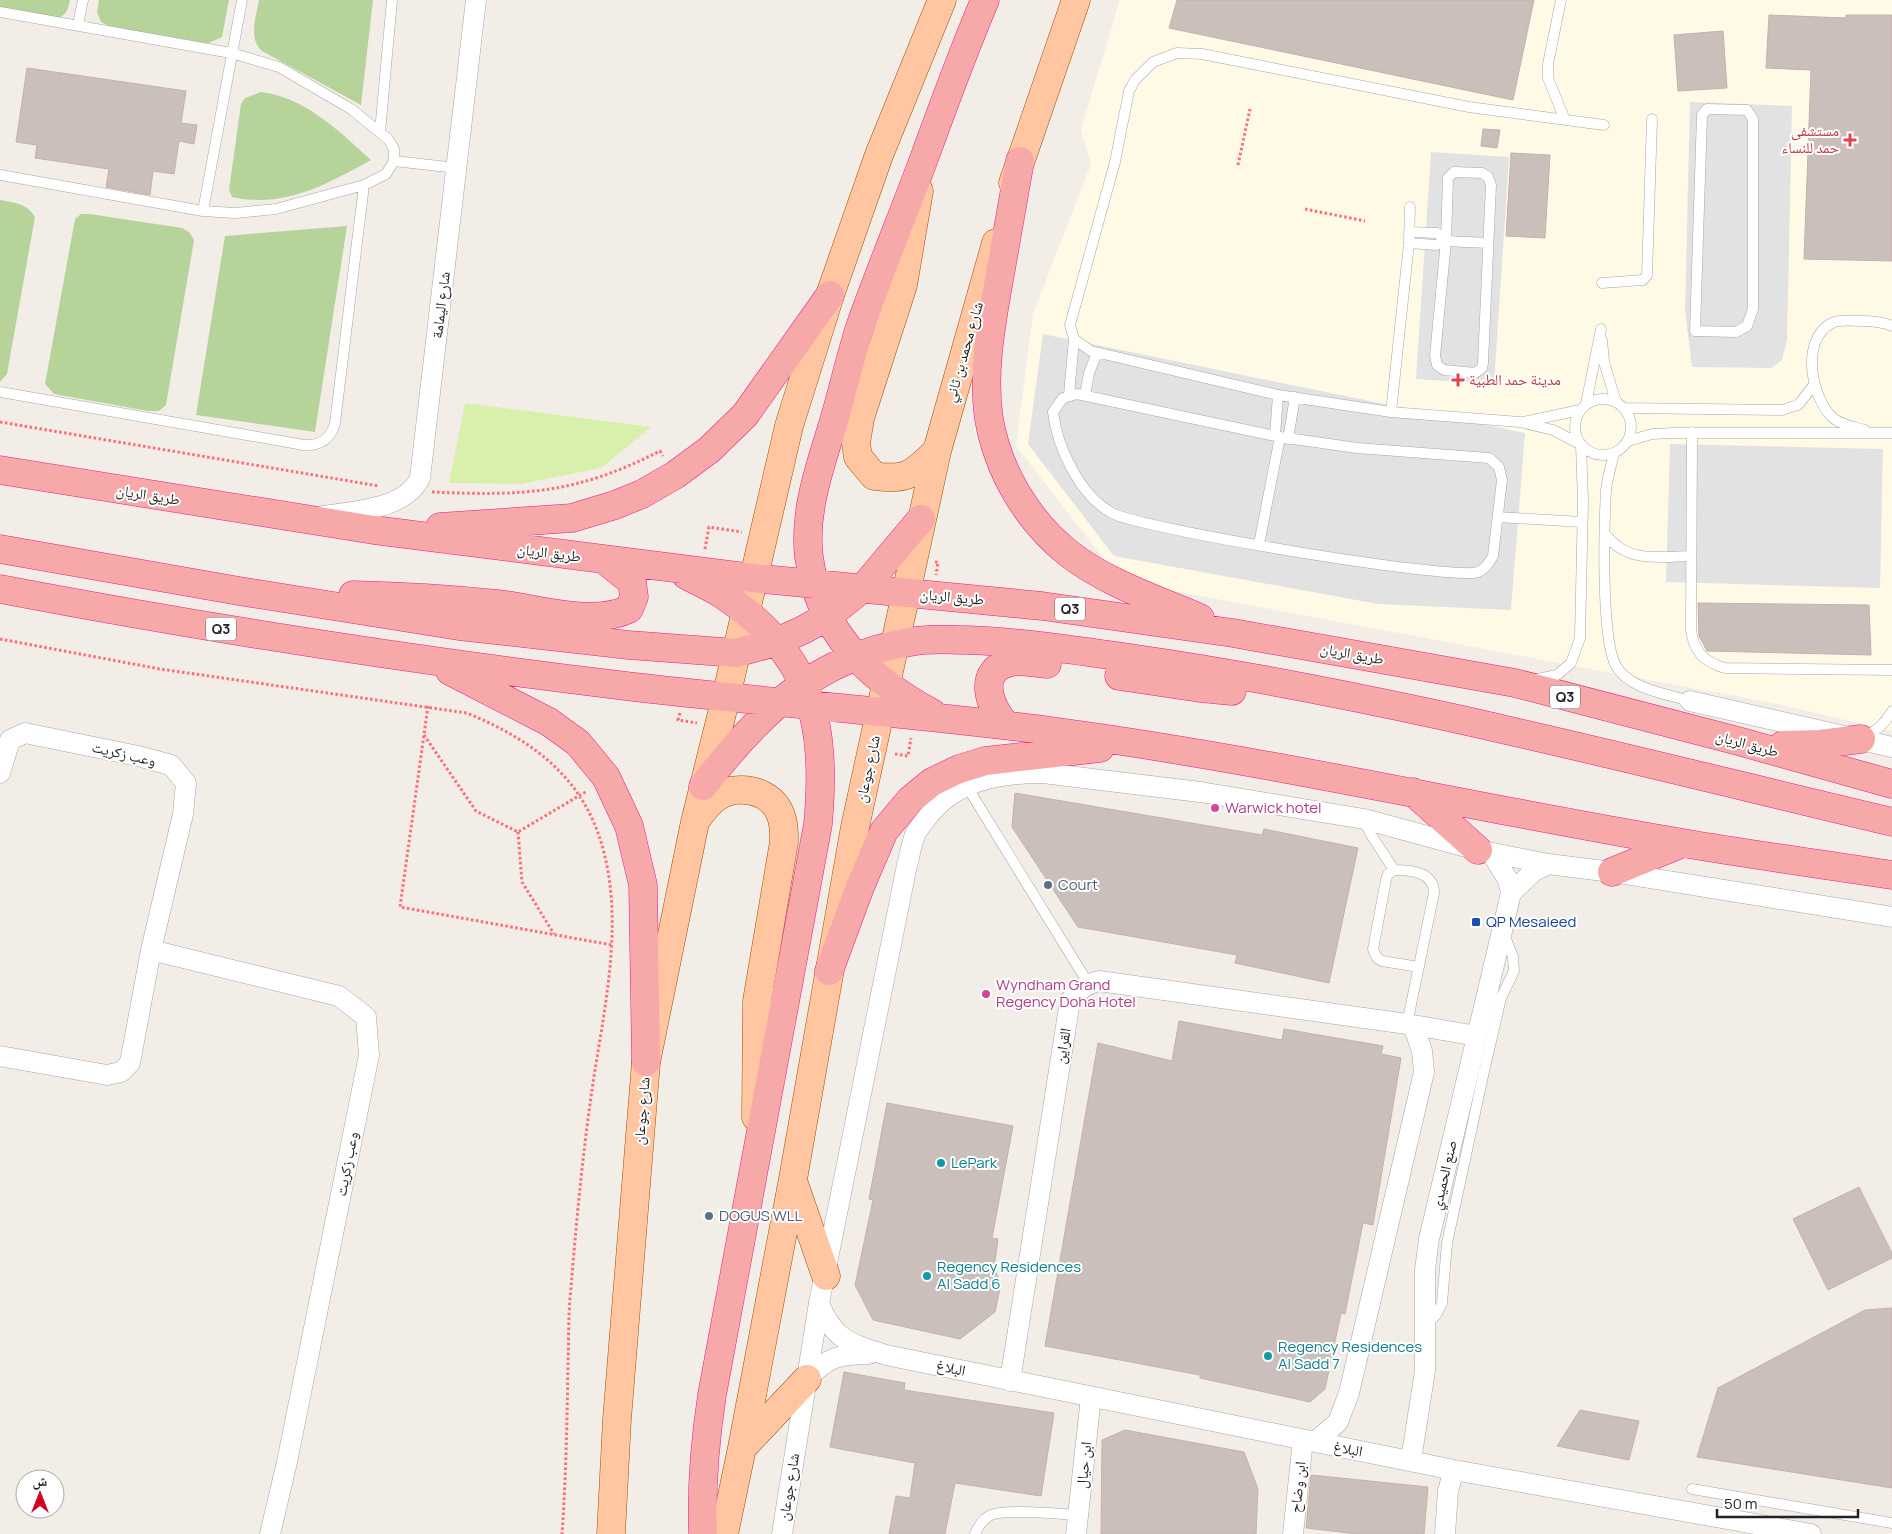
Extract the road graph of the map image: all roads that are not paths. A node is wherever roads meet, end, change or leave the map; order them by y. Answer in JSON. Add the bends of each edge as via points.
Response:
{"nodes":[{"id":1,"x":83,"y":0,"type":"edge"},
{"id":2,"x":242,"y":0,"type":"edge"},
{"id":3,"x":392,"y":0,"type":"edge"},
{"id":4,"x":476,"y":0,"type":"edge"},
{"id":5,"x":942,"y":0,"type":"edge"},
{"id":6,"x":985,"y":0,"type":"edge"},
{"id":7,"x":1076,"y":0,"type":"edge"},
{"id":8,"x":1561,"y":0,"type":"edge"},
{"id":9,"x":0,"y":12,"type":"edge"},
{"id":10,"x":78,"y":25,"type":"junction"},
{"id":11,"x":231,"y":53,"type":"junction"},
{"id":12,"x":1652,"y":119,"type":"dead end"},
{"id":13,"x":1566,"y":120,"type":"junction"},
{"id":14,"x":1604,"y":124,"type":"dead end"},
{"id":15,"x":380,"y":132,"type":"junction"},
{"id":16,"x":924,"y":157,"type":"junction"},
{"id":17,"x":394,"y":161,"type":"junction"},
{"id":18,"x":1020,"y":161,"type":"junction"},
{"id":19,"x":457,"y":168,"type":"junction"},
{"id":20,"x":0,"y":175,"type":"edge"},
{"id":21,"x":364,"y":184,"type":"junction"},
{"id":22,"x":1410,"y":207,"type":"dead end"},
{"id":23,"x":203,"y":211,"type":"junction"},
{"id":24,"x":1409,"y":232,"type":"junction"},
{"id":25,"x":1446,"y":241,"type":"junction"},
{"id":26,"x":1409,"y":243,"type":"junction"},
{"id":27,"x":1488,"y":243,"type":"junction"},
{"id":28,"x":1602,"y":283,"type":"dead end"},
{"id":29,"x":830,"y":295,"type":"junction"},
{"id":30,"x":1892,"y":316,"type":"edge"},
{"id":31,"x":1873,"y":321,"type":"junction"},
{"id":32,"x":1892,"y":326,"type":"edge"},
{"id":33,"x":1695,"y":331,"type":"joint"},
{"id":34,"x":1074,"y":340,"type":"junction"},
{"id":35,"x":1097,"y":353,"type":"junction"},
{"id":36,"x":1814,"y":385,"type":"junction"},
{"id":37,"x":0,"y":392,"type":"edge"},
{"id":38,"x":1069,"y":395,"type":"junction"},
{"id":39,"x":1085,"y":395,"type":"junction"},
{"id":40,"x":1278,"y":395,"type":"junction"},
{"id":41,"x":1295,"y":397,"type":"junction"},
{"id":42,"x":1620,"y":405,"type":"junction"},
{"id":43,"x":1583,"y":407,"type":"junction"},
{"id":44,"x":1391,"y":412,"type":"junction"},
{"id":45,"x":1520,"y":422,"type":"junction"},
{"id":46,"x":1871,"y":431,"type":"junction"},
{"id":47,"x":1692,"y":432,"type":"junction"},
{"id":48,"x":1892,"y":433,"type":"edge"},
{"id":49,"x":1281,"y":437,"type":"junction"},
{"id":50,"x":1628,"y":441,"type":"junction"},
{"id":51,"x":1580,"y":444,"type":"junction"},
{"id":52,"x":937,"y":451,"type":"junction"},
{"id":53,"x":1614,"y":454,"type":"junction"},
{"id":54,"x":0,"y":466,"type":"edge"},
{"id":55,"x":0,"y":470,"type":"edge"},
{"id":56,"x":38,"y":477,"type":"junction"},
{"id":57,"x":1498,"y":517,"type":"junction"},
{"id":58,"x":921,"y":519,"type":"junction"},
{"id":59,"x":299,"y":520,"type":"junction"},
{"id":60,"x":1582,"y":522,"type":"junction"},
{"id":61,"x":374,"y":530,"type":"junction"},
{"id":62,"x":1606,"y":535,"type":"junction"},
{"id":63,"x":1259,"y":544,"type":"junction"},
{"id":64,"x":0,"y":549,"type":"edge"},
{"id":65,"x":1691,"y":556,"type":"junction"},
{"id":66,"x":606,"y":561,"type":"junction"},
{"id":67,"x":689,"y":570,"type":"junction"},
{"id":68,"x":753,"y":578,"type":"junction"},
{"id":69,"x":815,"y":583,"type":"junction"},
{"id":70,"x":863,"y":588,"type":"junction"},
{"id":71,"x":0,"y":589,"type":"edge"},
{"id":72,"x":239,"y":591,"type":"junction"},
{"id":73,"x":905,"y":593,"type":"junction"},
{"id":74,"x":745,"y":611,"type":"junction"},
{"id":75,"x":828,"y":616,"type":"junction"},
{"id":76,"x":1233,"y":633,"type":"junction"},
{"id":77,"x":776,"y":642,"type":"junction"},
{"id":78,"x":894,"y":645,"type":"junction"},
{"id":79,"x":736,"y":652,"type":"junction"},
{"id":80,"x":855,"y":657,"type":"junction"},
{"id":81,"x":431,"y":662,"type":"junction"},
{"id":82,"x":1892,"y":670,"type":"edge"},
{"id":83,"x":886,"y":684,"type":"junction"},
{"id":84,"x":1515,"y":684,"type":"junction"},
{"id":85,"x":808,"y":694,"type":"junction"},
{"id":86,"x":726,"y":697,"type":"junction"},
{"id":87,"x":1690,"y":701,"type":"joint"},
{"id":88,"x":778,"y":702,"type":"junction"},
{"id":89,"x":1373,"y":702,"type":"junction"},
{"id":90,"x":1892,"y":710,"type":"edge"},
{"id":91,"x":880,"y":712,"type":"junction"},
{"id":92,"x":942,"y":718,"type":"junction"},
{"id":93,"x":1006,"y":725,"type":"junction"},
{"id":94,"x":1861,"y":739,"type":"junction"},
{"id":95,"x":1738,"y":741,"type":"junction"},
{"id":96,"x":1136,"y":743,"type":"junction"},
{"id":97,"x":1892,"y":747,"type":"edge"},
{"id":98,"x":0,"y":773,"type":"edge"},
{"id":99,"x":1892,"y":784,"type":"edge"},
{"id":100,"x":966,"y":785,"type":"junction"},
{"id":101,"x":703,"y":786,"type":"junction"},
{"id":102,"x":1413,"y":792,"type":"junction"},
{"id":103,"x":1364,"y":819,"type":"junction"},
{"id":104,"x":695,"y":822,"type":"junction"},
{"id":105,"x":1892,"y":822,"type":"edge"},
{"id":106,"x":1683,"y":843,"type":"junction"},
{"id":107,"x":1485,"y":852,"type":"junction"},
{"id":108,"x":1548,"y":864,"type":"junction"},
{"id":109,"x":1394,"y":870,"type":"junction"},
{"id":110,"x":1612,"y":872,"type":"junction"},
{"id":111,"x":1892,"y":875,"type":"edge"},
{"id":112,"x":1512,"y":893,"type":"junction"},
{"id":113,"x":1892,"y":917,"type":"edge"},
{"id":114,"x":1502,"y":931,"type":"junction"},
{"id":115,"x":151,"y":950,"type":"junction"},
{"id":116,"x":1419,"y":967,"type":"junction"},
{"id":117,"x":829,"y":972,"type":"junction"},
{"id":118,"x":1088,"y":983,"type":"junction"},
{"id":119,"x":1410,"y":1024,"type":"junction"},
{"id":120,"x":1477,"y":1036,"type":"junction"},
{"id":121,"x":0,"y":1056,"type":"edge"},
{"id":122,"x":646,"y":1062,"type":"junction"},
{"id":123,"x":756,"y":1156,"type":"junction"},
{"id":124,"x":793,"y":1179,"type":"junction"},
{"id":125,"x":826,"y":1276,"type":"junction"},
{"id":126,"x":819,"y":1303,"type":"junction"},
{"id":127,"x":1425,"y":1326,"type":"junction"},
{"id":128,"x":886,"y":1354,"type":"junction"},
{"id":129,"x":806,"y":1379,"type":"junction"},
{"id":130,"x":1010,"y":1381,"type":"junction"},
{"id":131,"x":1091,"y":1397,"type":"junction"},
{"id":132,"x":1309,"y":1441,"type":"junction"},
{"id":133,"x":742,"y":1448,"type":"junction"},
{"id":134,"x":1411,"y":1460,"type":"junction"},
{"id":135,"x":1454,"y":1470,"type":"junction"},
{"id":136,"x":1692,"y":1488,"type":"dead end"},
{"id":137,"x":1892,"y":1523,"type":"edge"},
{"id":138,"x":1077,"y":1525,"type":"edge"},
{"id":139,"x":270,"y":1534,"type":"edge"},
{"id":140,"x":610,"y":1534,"type":"edge"},
{"id":141,"x":703,"y":1534,"type":"edge"},
{"id":142,"x":724,"y":1534,"type":"edge"},
{"id":143,"x":782,"y":1534,"type":"edge"},
{"id":144,"x":975,"y":1534,"type":"edge"},
{"id":145,"x":1293,"y":1534,"type":"edge"},
{"id":146,"x":1445,"y":1534,"type":"edge"},
{"id":147,"x":1811,"y":1534,"type":"edge"}],
"edges":[{"from":1,"to":10,"type":"lane"},
{"from":2,"to":11,"type":"lane"},
{"from":3,"to":15,"type":"lane"},
{"from":4,"to":19,"type":"street","name":"شارع اليمامة"},
{"from":5,"to":29,"type":"main road","via":[[879,154]]},
{"from":6,"to":16,"type":"highway"},
{"from":7,"to":18,"type":"main road","name":"شارع محمد بن ثاني"},
{"from":8,"to":13,"type":"lane","via":[[1548,78]]},
{"from":9,"to":10,"type":"lane"},
{"from":10,"to":11,"type":"lane"},
{"from":11,"to":15,"type":"lane","via":[[279,67],[299,77],[351,109]]},
{"from":11,"to":23,"type":"lane"},
{"from":12,"to":28,"type":"lane","via":[[1647,275],[1643,280]]},
{"from":13,"to":14,"type":"lane"},
{"from":13,"to":34,"type":"lane","via":[[1469,107],[1202,54],[1189,52],[1164,56],[1143,70],[1129,91],[1111,177],[1070,317]]},
{"from":15,"to":17,"type":"lane","via":[[392,144]]},
{"from":16,"to":52,"type":"main road","via":[[903,285],[860,418],[856,443],[858,457],[874,476],[890,478],[910,475]]},
{"from":16,"to":69,"type":"highway","via":[[861,326],[812,500],[808,534]]},
{"from":17,"to":19,"type":"lane"},
{"from":17,"to":21,"type":"lane","via":[[386,174]]},
{"from":18,"to":52,"type":"main road","name":"شارع محمد بن ثاني"},
{"from":18,"to":76,"type":"highway","via":[[992,323],[987,372],[990,419],[1004,469],[1018,498],[1068,552],[1100,574]]},
{"from":19,"to":59,"type":"street","name":"شارع اليمامة","via":[[420,478],[412,491],[400,499]]},
{"from":20,"to":23,"type":"lane"},
{"from":21,"to":23,"type":"lane","via":[[276,209],[235,213]]},
{"from":21,"to":37,"type":"lane","via":[[335,423],[331,434],[322,442],[304,445]]},
{"from":22,"to":24,"type":"lane"},
{"from":24,"to":25,"type":"lane","via":[[1437,233]]},
{"from":24,"to":26,"type":"lane"},
{"from":25,"to":26,"type":"lane","via":[[1436,245]]},
{"from":25,"to":27,"type":"lane"},
{"from":25,"to":27,"type":"lane","via":[[1448,178],[1454,172],[1482,173],[1491,185]]},
{"from":25,"to":27,"type":"lane","via":[[1435,360],[1444,370],[1475,373],[1483,363]]},
{"from":26,"to":44,"type":"lane"},
{"from":29,"to":61,"type":"highway","via":[[745,415],[709,450],[642,494],[572,518]]},
{"from":29,"to":68,"type":"main road","via":[[789,426]]},
{"from":30,"to":31,"type":"lane"},
{"from":31,"to":32,"type":"lane"},
{"from":31,"to":36,"type":"lane","via":[[1844,320],[1825,328],[1815,346]]},
{"from":33,"to":33,"type":"lane","via":[[1736,332],[1747,326],[1752,316],[1753,119],[1747,110],[1707,109],[1702,115]]},
{"from":34,"to":35,"type":"lane"},
{"from":34,"to":38,"type":"lane"},
{"from":35,"to":39,"type":"lane"},
{"from":35,"to":40,"type":"lane"},
{"from":36,"to":42,"type":"lane","via":[[1798,405],[1782,410]]},
{"from":36,"to":46,"type":"lane","via":[[1819,400],[1834,419]]},
{"from":38,"to":39,"type":"lane"},
{"from":38,"to":63,"type":"lane","via":[[1052,412],[1054,427],[1061,449],[1087,493],[1098,505],[1127,520]]},
{"from":39,"to":49,"type":"lane"},
{"from":40,"to":41,"type":"lane"},
{"from":40,"to":49,"type":"lane"},
{"from":41,"to":44,"type":"lane"},
{"from":41,"to":49,"type":"lane"},
{"from":42,"to":43,"type":"lane","via":[[1606,399]]},
{"from":42,"to":43,"type":"lane","via":[[1604,362],[1601,330]]},
{"from":42,"to":50,"type":"lane","via":[[1631,424]]},
{"from":43,"to":45,"type":"lane"},
{"from":43,"to":51,"type":"lane","via":[[1574,427]]},
{"from":44,"to":45,"type":"lane"},
{"from":45,"to":51,"type":"lane","via":[[1553,430]]},
{"from":46,"to":47,"type":"lane","via":[[1844,434]]},
{"from":46,"to":48,"type":"lane"},
{"from":47,"to":50,"type":"lane","via":[[1652,434]]},
{"from":47,"to":65,"type":"lane"},
{"from":49,"to":57,"type":"lane","via":[[1357,448],[1489,458],[1499,467],[1502,480]]},
{"from":49,"to":63,"type":"lane"},
{"from":50,"to":53,"type":"lane"},
{"from":51,"to":53,"type":"lane","via":[[1596,455]]},
{"from":51,"to":60,"type":"lane"},
{"from":52,"to":58,"type":"main road","name":"شارع محمد بن ثاني"},
{"from":53,"to":62,"type":"lane","via":[[1606,489]]},
{"from":54,"to":56,"type":"highway"},
{"from":55,"to":56,"type":"highway","name":"طريق الريان","number":"Q3"},
{"from":56,"to":59,"type":"highway","name":"طريق الريان","number":"Q3"},
{"from":57,"to":60,"type":"lane"},
{"from":57,"to":63,"type":"lane","via":[[1493,556],[1478,572],[1415,569]]},
{"from":58,"to":70,"type":"highway"},
{"from":58,"to":73,"type":"main road","name":"شارع محمد بن ثاني"},
{"from":59,"to":61,"type":"highway","name":"طريق الريان","number":"Q3"},
{"from":60,"to":84,"type":"lane","via":[[1580,638],[1571,662],[1557,675]]},
{"from":61,"to":66,"type":"highway","name":"طريق الريان","number":"Q3"},
{"from":62,"to":65,"type":"lane","via":[[1616,547],[1630,555]]},
{"from":62,"to":87,"type":"lane","via":[[1608,639],[1616,667],[1638,686]]},
{"from":64,"to":72,"type":"highway"},
{"from":65,"to":82,"type":"lane","via":[[1693,644],[1700,656],[1712,664],[1725,668]]},
{"from":66,"to":67,"type":"highway","name":"طريق الريان","number":"Q3"},
{"from":66,"to":72,"type":"highway","via":[[632,582],[634,597],[629,609],[599,617],[406,596]]},
{"from":67,"to":68,"type":"highway","name":"طريق الريان","number":"Q3"},
{"from":67,"to":74,"type":"highway"},
{"from":68,"to":69,"type":"highway","name":"طريق الريان","number":"Q3"},
{"from":68,"to":74,"type":"main road"},
{"from":69,"to":70,"type":"highway","name":"طريق الريان","number":"Q3"},
{"from":69,"to":75,"type":"highway"},
{"from":70,"to":73,"type":"highway","name":"طريق الريان","number":"Q3"},
{"from":70,"to":75,"type":"highway"},
{"from":71,"to":81,"type":"highway","number":"Q3","via":[[150,618]]},
{"from":72,"to":79,"type":"highway","via":[[459,626],[629,645]]},
{"from":73,"to":76,"type":"highway","name":"طريق الريان","number":"Q3","via":[[1060,608]]},
{"from":73,"to":78,"type":"main road","name":"شارع محمد بن ثاني"},
{"from":74,"to":77,"type":"highway"},
{"from":74,"to":79,"type":"main road"},
{"from":75,"to":77,"type":"highway"},
{"from":75,"to":80,"type":"highway"},
{"from":76,"to":84,"type":"highway","name":"طريق الريان","number":"Q3"},
{"from":77,"to":79,"type":"highway"},
{"from":77,"to":85,"type":"highway"},
{"from":78,"to":80,"type":"highway"},
{"from":78,"to":83,"type":"main road","name":"شارع محمد بن ثاني"},
{"from":78,"to":89,"type":"highway","via":[[934,639],[1061,648],[1187,667]]},
{"from":79,"to":86,"type":"main road"},
{"from":80,"to":83,"type":"highway"},
{"from":80,"to":85,"type":"highway","via":[[828,668]]},
{"from":81,"to":86,"type":"highway","number":"Q3"},
{"from":81,"to":122,"type":"highway","via":[[549,722],[578,743],[606,777],[629,826],[643,885]]},
{"from":83,"to":91,"type":"main road","name":"شارع محمد بن ثاني"},
{"from":83,"to":92,"type":"highway","via":[[906,700]]},
{"from":84,"to":95,"type":"highway","name":"طريق الريان","number":"Q3"},
{"from":85,"to":88,"type":"highway","number":"Q3"},
{"from":85,"to":91,"type":"highway","number":"Q3"},
{"from":85,"to":123,"type":"highway","via":[[820,759],[818,824]]},
{"from":86,"to":88,"type":"highway","number":"Q3"},
{"from":86,"to":101,"type":"main road","name":"شارع جوعان"},
{"from":87,"to":94,"type":"street","name":"طريق الريان"},
{"from":88,"to":101,"type":"highway","via":[[729,752]]},
{"from":89,"to":93,"type":"highway","via":[[1200,688],[1018,661],[999,668],[989,685],[991,704]]},
{"from":89,"to":105,"type":"highway"},
{"from":90,"to":94,"type":"lane","via":[[1876,732]]},
{"from":91,"to":92,"type":"highway","number":"Q3"},
{"from":91,"to":117,"type":"main road","name":"شارع جوعان"},
{"from":92,"to":93,"type":"highway","number":"Q3"},
{"from":93,"to":96,"type":"highway","number":"Q3"},
{"from":94,"to":95,"type":"highway","via":[[1820,744]]},
{"from":94,"to":97,"type":"street","name":"طريق الريان"},
{"from":95,"to":99,"type":"highway","name":"طريق الريان","number":"Q3"},
{"from":96,"to":102,"type":"highway","number":"Q3"},
{"from":96,"to":117,"type":"highway","via":[[985,761],[932,782],[910,800],[884,831]]},
{"from":98,"to":115,"type":"street","name":"وعب زكريت","via":[[10,740],[26,733],[171,765],[186,783],[183,814]]},
{"from":100,"to":103,"type":"street","via":[[990,777],[1020,773],[1068,775],[1200,792]]},
{"from":100,"to":118,"type":"lane"},
{"from":100,"to":125,"type":"street","name":"شارع جوعان","via":[[932,811],[913,842]]},
{"from":101,"to":104,"type":"main road","name":"شارع جوعان"},
{"from":102,"to":106,"type":"highway","number":"Q3"},
{"from":102,"to":107,"type":"highway"},
{"from":103,"to":107,"type":"street"},
{"from":103,"to":109,"type":"lane"},
{"from":104,"to":122,"type":"main road","name":"شارع جوعان"},
{"from":104,"to":123,"type":"main road","via":[[718,796],[744,790],[772,801],[784,826],[757,1001]]},
{"from":106,"to":110,"type":"highway"},
{"from":106,"to":111,"type":"highway","number":"Q3"},
{"from":107,"to":108,"type":"street"},
{"from":107,"to":112,"type":"street","via":[[1508,880]]},
{"from":108,"to":110,"type":"street"},
{"from":108,"to":112,"type":"street","via":[[1534,871]]},
{"from":109,"to":116,"type":"lane","via":[[1424,875],[1434,885]]},
{"from":109,"to":116,"type":"lane","via":[[1386,880],[1373,949],[1382,961]]},
{"from":110,"to":113,"type":"street"},
{"from":112,"to":114,"type":"street","name":"صنع الحميدي"},
{"from":114,"to":120,"type":"street","name":"صنع الحميدي"},
{"from":114,"to":127,"type":"lane","via":[[1513,957],[1514,971],[1501,998],[1483,1076],[1447,1243],[1442,1303]]},
{"from":115,"to":121,"type":"street","name":"وعب زكريت","via":[[135,1043],[130,1063],[122,1072],[107,1075]]},
{"from":115,"to":139,"type":"street","name":"وعب زكريت","via":[[339,996],[366,1017],[369,1055]]},
{"from":116,"to":119,"type":"lane"},
{"from":117,"to":124,"type":"main road","name":"شارع جوعان"},
{"from":118,"to":119,"type":"street","via":[[1099,981]]},
{"from":118,"to":130,"type":"street","name":"القراين","via":[[1070,1002]]},
{"from":119,"to":120,"type":"street"},
{"from":119,"to":132,"type":"street","via":[[1422,1052],[1424,1072],[1354,1374],[1338,1422]]},
{"from":120,"to":127,"type":"street","name":"صنع الحميدي","via":[[1426,1254]]},
{"from":122,"to":140,"type":"main road","name":"شارع جوعان"},
{"from":123,"to":141,"type":"highway","via":[[705,1446]]},
{"from":124,"to":125,"type":"main road"},
{"from":124,"to":133,"type":"main road","name":"شارع جوعان"},
{"from":125,"to":126,"type":"street","name":"شارع جوعان"},
{"from":126,"to":128,"type":"street","name":"البلاغ","via":[[824,1317],[840,1337]]},
{"from":126,"to":129,"type":"street","name":"شارع جوعان"},
{"from":127,"to":134,"type":"street","name":"صنع الحميدي","via":[[1425,1371]]},
{"from":128,"to":129,"type":"street","name":"البلاغ","via":[[837,1356]]},
{"from":128,"to":130,"type":"street","name":"البلاغ"},
{"from":129,"to":133,"type":"main road"},
{"from":129,"to":143,"type":"street","name":"شارع جوعان"},
{"from":130,"to":131,"type":"street","name":"البلاغ"},
{"from":131,"to":132,"type":"street","name":"البلاغ"},
{"from":131,"to":138,"type":"street","name":"ابن حيال"},
{"from":132,"to":134,"type":"street","name":"البلاغ"},
{"from":132,"to":145,"type":"street","name":"ابن وضاح"},
{"from":133,"to":142,"type":"main road","name":"شارع جوعان"},
{"from":134,"to":135,"type":"street","name":"البلاغ"},
{"from":135,"to":146,"type":"street","via":[[1448,1491]]},
{"from":135,"to":147,"type":"street","name":"البلاغ"},
{"from":136,"to":137,"type":"lane"},
{"from":138,"to":144,"type":"lane","via":[[1003,1512],[990,1515],[980,1523]]}]}
